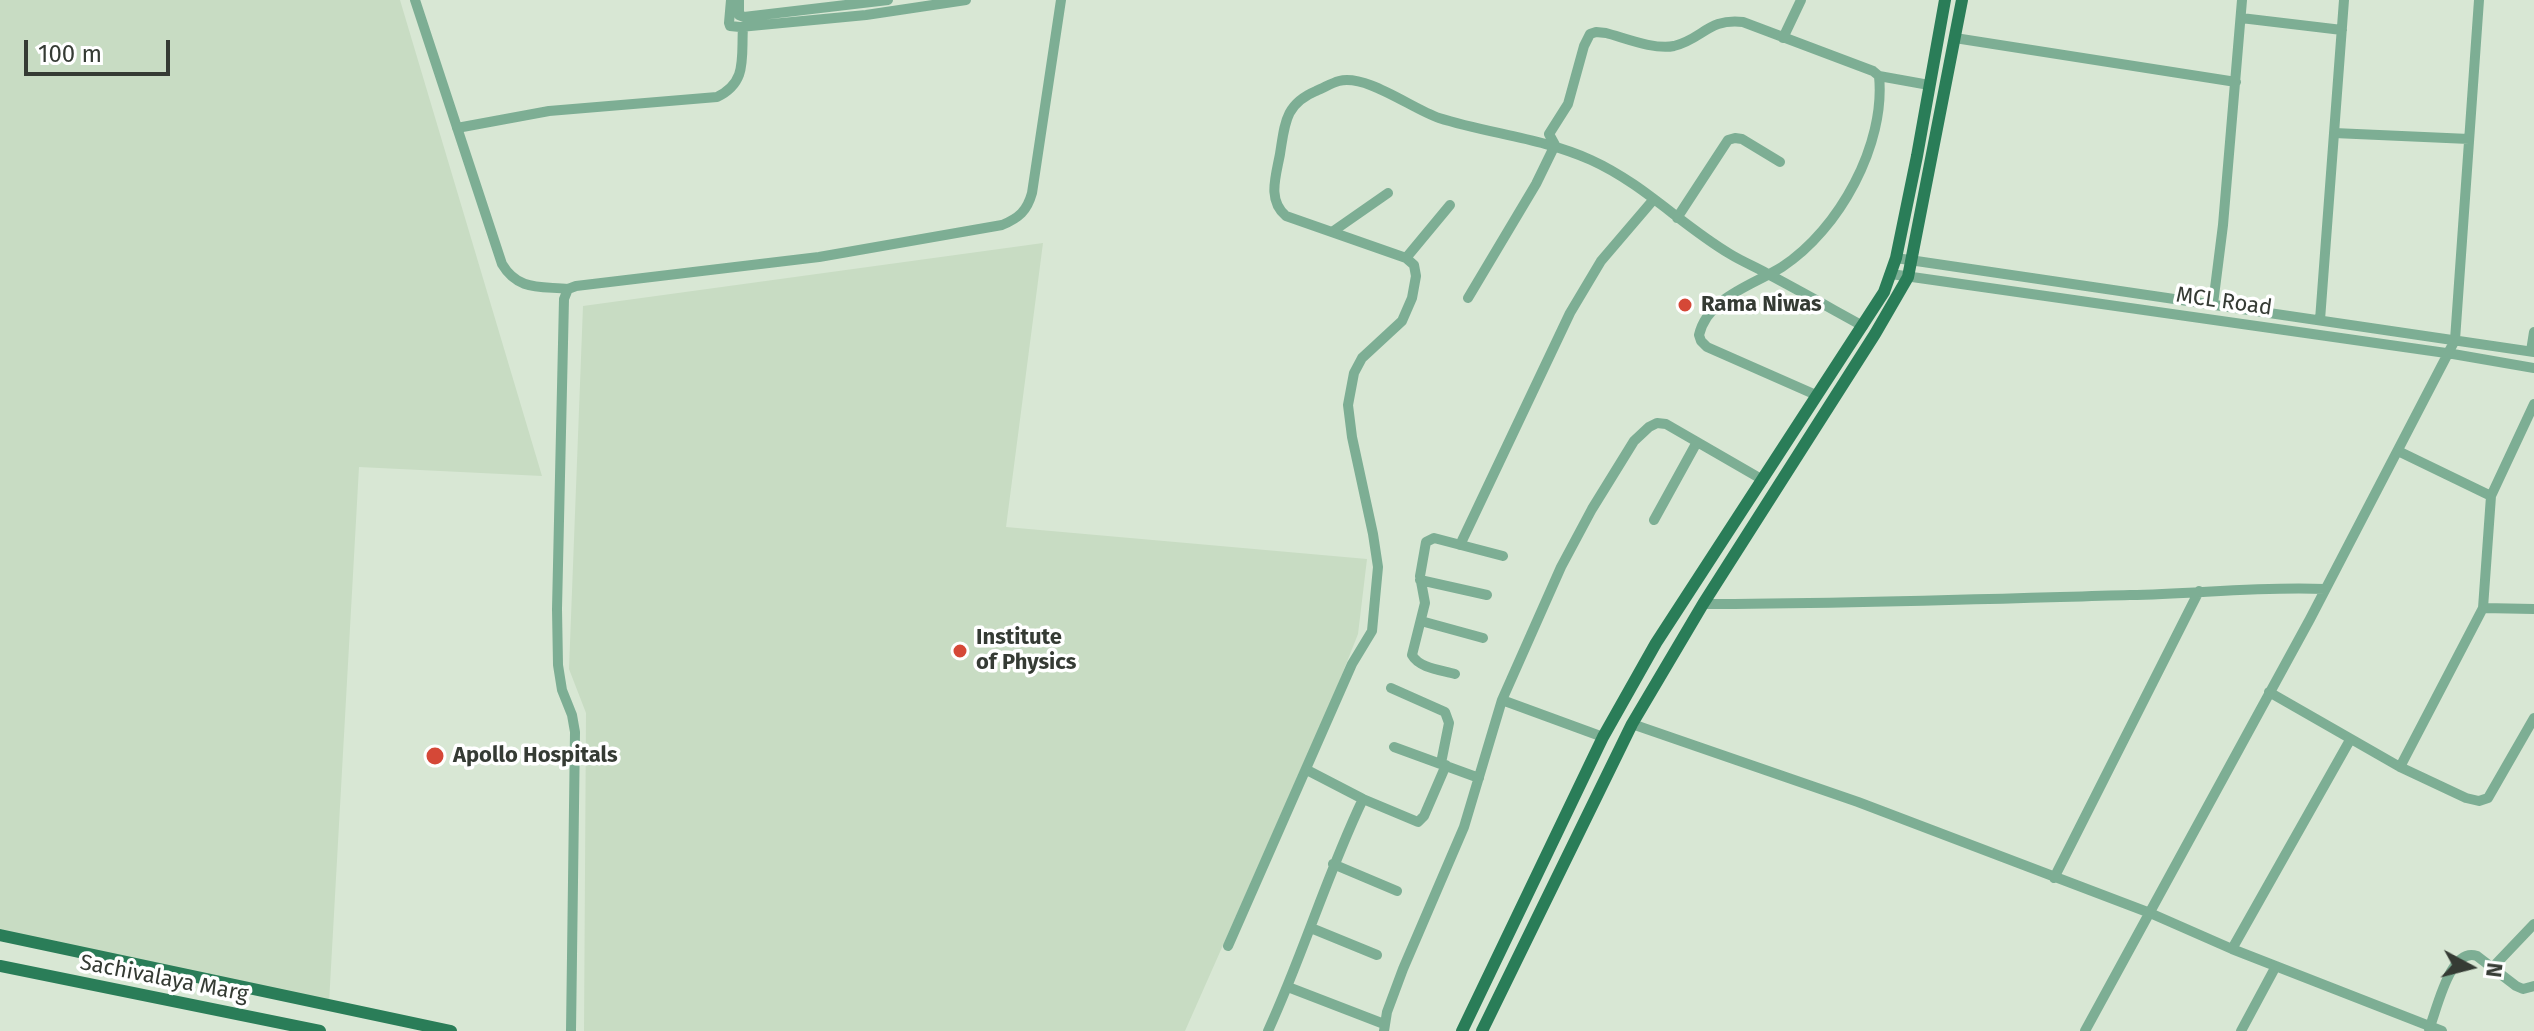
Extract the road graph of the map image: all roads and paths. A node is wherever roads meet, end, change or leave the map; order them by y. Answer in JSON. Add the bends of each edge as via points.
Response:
{"nodes":[{"id":1,"x":415,"y":0,"type":"edge"},
{"id":2,"x":731,"y":0,"type":"edge"},
{"id":3,"x":739,"y":0,"type":"edge"},
{"id":4,"x":888,"y":0,"type":"edge"},
{"id":5,"x":966,"y":0,"type":"edge"},
{"id":6,"x":1061,"y":0,"type":"edge"},
{"id":7,"x":1801,"y":0,"type":"edge"},
{"id":8,"x":1945,"y":0,"type":"edge"},
{"id":9,"x":1962,"y":0,"type":"edge"},
{"id":10,"x":2242,"y":0,"type":"edge"},
{"id":11,"x":2344,"y":0,"type":"edge"},
{"id":12,"x":2479,"y":0,"type":"edge"},
{"id":13,"x":2241,"y":18,"type":"junction"},
{"id":14,"x":743,"y":27,"type":"junction"},
{"id":15,"x":2342,"y":30,"type":"junction"},
{"id":16,"x":1783,"y":38,"type":"junction"},
{"id":17,"x":1955,"y":38,"type":"junction"},
{"id":18,"x":1879,"y":76,"type":"junction"},
{"id":19,"x":2236,"y":82,"type":"junction"},
{"id":20,"x":1929,"y":85,"type":"junction"},
{"id":21,"x":457,"y":128,"type":"junction"},
{"id":22,"x":2334,"y":133,"type":"junction"},
{"id":23,"x":2469,"y":139,"type":"junction"},
{"id":24,"x":1555,"y":145,"type":"junction"},
{"id":25,"x":1780,"y":162,"type":"dead end"},
{"id":26,"x":1388,"y":193,"type":"dead end"},
{"id":27,"x":1654,"y":199,"type":"junction"},
{"id":28,"x":1450,"y":205,"type":"dead end"},
{"id":29,"x":1677,"y":218,"type":"junction"},
{"id":30,"x":1332,"y":232,"type":"junction"},
{"id":31,"x":1406,"y":258,"type":"junction"},
{"id":32,"x":1896,"y":258,"type":"junction"},
{"id":33,"x":1913,"y":261,"type":"junction"},
{"id":34,"x":1768,"y":274,"type":"junction"},
{"id":35,"x":1891,"y":274,"type":"junction"},
{"id":36,"x":1908,"y":277,"type":"junction"},
{"id":37,"x":568,"y":289,"type":"junction"},
{"id":38,"x":1468,"y":298,"type":"dead end"},
{"id":39,"x":2213,"y":304,"type":"junction"},
{"id":40,"x":2320,"y":320,"type":"junction"},
{"id":41,"x":1863,"y":326,"type":"junction"},
{"id":42,"x":2534,"y":332,"type":"edge"},
{"id":43,"x":2455,"y":340,"type":"junction"},
{"id":44,"x":2533,"y":352,"type":"edge"},
{"id":45,"x":2448,"y":353,"type":"junction"},
{"id":46,"x":2534,"y":368,"type":"edge"},
{"id":47,"x":1816,"y":395,"type":"junction"},
{"id":48,"x":2534,"y":404,"type":"edge"},
{"id":49,"x":1697,"y":442,"type":"junction"},
{"id":50,"x":2398,"y":451,"type":"junction"},
{"id":51,"x":1763,"y":480,"type":"junction"},
{"id":52,"x":2491,"y":496,"type":"junction"},
{"id":53,"x":1654,"y":520,"type":"dead end"},
{"id":54,"x":1460,"y":545,"type":"junction"},
{"id":55,"x":1503,"y":556,"type":"dead end"},
{"id":56,"x":1420,"y":580,"type":"junction"},
{"id":57,"x":2325,"y":589,"type":"junction"},
{"id":58,"x":2199,"y":591,"type":"junction"},
{"id":59,"x":1487,"y":595,"type":"dead end"},
{"id":60,"x":1703,"y":604,"type":"junction"},
{"id":61,"x":2483,"y":608,"type":"junction"},
{"id":62,"x":2534,"y":609,"type":"edge"},
{"id":63,"x":1421,"y":621,"type":"junction"},
{"id":64,"x":1483,"y":638,"type":"dead end"},
{"id":65,"x":1658,"y":639,"type":"junction"},
{"id":66,"x":1675,"y":650,"type":"junction"},
{"id":67,"x":1455,"y":674,"type":"dead end"},
{"id":68,"x":1391,"y":688,"type":"dead end"},
{"id":69,"x":2269,"y":692,"type":"junction"},
{"id":70,"x":1502,"y":700,"type":"junction"},
{"id":71,"x":2534,"y":718,"type":"edge"},
{"id":72,"x":1632,"y":724,"type":"junction"},
{"id":73,"x":1603,"y":737,"type":"junction"},
{"id":74,"x":2350,"y":740,"type":"junction"},
{"id":75,"x":1394,"y":747,"type":"dead end"},
{"id":76,"x":1443,"y":764,"type":"junction"},
{"id":77,"x":2400,"y":767,"type":"junction"},
{"id":78,"x":1307,"y":770,"type":"junction"},
{"id":79,"x":1479,"y":778,"type":"junction"},
{"id":80,"x":1363,"y":799,"type":"junction"},
{"id":81,"x":1333,"y":864,"type":"junction"},
{"id":82,"x":2054,"y":878,"type":"junction"},
{"id":83,"x":1397,"y":891,"type":"dead end"},
{"id":84,"x":2150,"y":913,"type":"junction"},
{"id":85,"x":2534,"y":924,"type":"edge"},
{"id":86,"x":1311,"y":928,"type":"junction"},
{"id":87,"x":0,"y":935,"type":"edge"},
{"id":88,"x":1228,"y":946,"type":"dead end"},
{"id":89,"x":2232,"y":949,"type":"junction"},
{"id":90,"x":1377,"y":955,"type":"dead end"},
{"id":91,"x":0,"y":966,"type":"edge"},
{"id":92,"x":2276,"y":966,"type":"junction"},
{"id":93,"x":2493,"y":967,"type":"junction"},
{"id":94,"x":2534,"y":986,"type":"edge"},
{"id":95,"x":1288,"y":987,"type":"junction"},
{"id":96,"x":1384,"y":1028,"type":"edge"},
{"id":97,"x":2429,"y":1028,"type":"edge"},
{"id":98,"x":320,"y":1031,"type":"edge"},
{"id":99,"x":451,"y":1031,"type":"edge"},
{"id":100,"x":571,"y":1031,"type":"edge"},
{"id":101,"x":1268,"y":1031,"type":"edge"},
{"id":102,"x":1462,"y":1031,"type":"edge"},
{"id":103,"x":1482,"y":1031,"type":"edge"},
{"id":104,"x":2085,"y":1031,"type":"edge"},
{"id":105,"x":2241,"y":1031,"type":"edge"},
{"id":106,"x":2442,"y":1031,"type":"edge"}],
"edges":[{"from":1,"to":21,"type":"street"},
{"from":2,"to":14,"type":"street","via":[[729,23]]},
{"from":3,"to":4,"type":"street","via":[[737,10],[744,17]]},
{"from":5,"to":14,"type":"street"},
{"from":6,"to":37,"type":"street","via":[[1032,193],[1016,219],[819,257]]},
{"from":7,"to":16,"type":"street"},
{"from":8,"to":20,"type":"main road"},
{"from":9,"to":17,"type":"main road"},
{"from":10,"to":13,"type":"street"},
{"from":11,"to":15,"type":"street"},
{"from":12,"to":23,"type":"street"},
{"from":13,"to":15,"type":"street"},
{"from":13,"to":19,"type":"street"},
{"from":14,"to":21,"type":"street","via":[[738,79],[732,90],[717,97],[549,111]]},
{"from":15,"to":22,"type":"street"},
{"from":16,"to":18,"type":"street"},
{"from":16,"to":24,"type":"street","via":[[1729,20],[1669,47],[1590,34],[1568,104],[1549,134]]},
{"from":17,"to":19,"type":"street"},
{"from":17,"to":33,"type":"main road"},
{"from":18,"to":20,"type":"street"},
{"from":18,"to":34,"type":"street","via":[[1881,98],[1873,136],[1848,195],[1802,252]]},
{"from":19,"to":39,"type":"street"},
{"from":20,"to":32,"type":"main road"},
{"from":21,"to":37,"type":"street","via":[[511,278],[524,285]]},
{"from":22,"to":23,"type":"street"},
{"from":22,"to":40,"type":"street"},
{"from":23,"to":43,"type":"street"},
{"from":24,"to":27,"type":"street","via":[[1631,181]]},
{"from":24,"to":30,"type":"street","via":[[1435,117],[1380,90],[1340,80],[1304,96],[1290,110],[1274,192],[1277,209],[1286,216]]},
{"from":24,"to":38,"type":"street"},
{"from":25,"to":29,"type":"street","via":[[1742,139],[1728,140]]},
{"from":26,"to":30,"type":"street"},
{"from":27,"to":29,"type":"street"},
{"from":27,"to":54,"type":"street","via":[[1601,261],[1570,313]]},
{"from":28,"to":31,"type":"street"},
{"from":29,"to":34,"type":"street"},
{"from":30,"to":31,"type":"street"},
{"from":31,"to":78,"type":"street","via":[[1416,276],[1412,298],[1402,321],[1362,358],[1348,405],[1378,567],[1372,631],[1352,664]]},
{"from":32,"to":33,"type":"street","name":"MCL Road"},
{"from":32,"to":35,"type":"main road"},
{"from":33,"to":36,"type":"main road"},
{"from":33,"to":39,"type":"street","name":"MCL Road"},
{"from":34,"to":41,"type":"street"},
{"from":34,"to":47,"type":"street","via":[[1713,308],[1700,330],[1701,341]]},
{"from":35,"to":36,"type":"street","name":"MCL Road"},
{"from":35,"to":41,"type":"main road"},
{"from":36,"to":45,"type":"street","name":"MCL Road"},
{"from":36,"to":60,"type":"main road"},
{"from":37,"to":100,"type":"street","via":[[557,609],[558,665],[575,732]]},
{"from":39,"to":40,"type":"street","name":"MCL Road"},
{"from":40,"to":43,"type":"street","name":"MCL Road"},
{"from":41,"to":47,"type":"main road"},
{"from":42,"to":44,"type":"street"},
{"from":43,"to":44,"type":"street","name":"MCL Road"},
{"from":43,"to":45,"type":"street"},
{"from":45,"to":46,"type":"street","name":"MCL Road"},
{"from":45,"to":50,"type":"street"},
{"from":47,"to":51,"type":"main road"},
{"from":48,"to":52,"type":"street"},
{"from":49,"to":51,"type":"street"},
{"from":49,"to":53,"type":"street"},
{"from":49,"to":70,"type":"street","via":[[1657,423],[1634,441],[1561,567]]},
{"from":50,"to":52,"type":"street"},
{"from":50,"to":57,"type":"street"},
{"from":51,"to":65,"type":"main road"},
{"from":52,"to":61,"type":"street"},
{"from":54,"to":55,"type":"street"},
{"from":54,"to":56,"type":"street","via":[[1430,539]]},
{"from":56,"to":59,"type":"street"},
{"from":56,"to":63,"type":"street","via":[[1425,603]]},
{"from":57,"to":58,"type":"street"},
{"from":57,"to":69,"type":"street"},
{"from":58,"to":60,"type":"street"},
{"from":58,"to":82,"type":"street"},
{"from":60,"to":66,"type":"main road"},
{"from":61,"to":62,"type":"street"},
{"from":61,"to":77,"type":"street"},
{"from":63,"to":64,"type":"street"},
{"from":63,"to":67,"type":"street","via":[[1414,660]]},
{"from":65,"to":66,"type":"main road"},
{"from":65,"to":73,"type":"main road"},
{"from":66,"to":72,"type":"main road"},
{"from":68,"to":76,"type":"street","via":[[1445,712],[1449,723]]},
{"from":69,"to":74,"type":"street"},
{"from":69,"to":84,"type":"street"},
{"from":70,"to":73,"type":"street"},
{"from":70,"to":79,"type":"street"},
{"from":71,"to":77,"type":"street","via":[[2488,798],[2466,798]]},
{"from":72,"to":82,"type":"street","via":[[1858,802]]},
{"from":72,"to":103,"type":"main road"},
{"from":73,"to":102,"type":"main road"},
{"from":74,"to":77,"type":"street"},
{"from":74,"to":89,"type":"street"},
{"from":75,"to":76,"type":"street"},
{"from":76,"to":79,"type":"street"},
{"from":76,"to":80,"type":"street","via":[[1418,822]]},
{"from":78,"to":80,"type":"street"},
{"from":78,"to":88,"type":"street"},
{"from":79,"to":96,"type":"street"},
{"from":80,"to":81,"type":"street"},
{"from":81,"to":83,"type":"street"},
{"from":81,"to":86,"type":"street"},
{"from":82,"to":84,"type":"street"},
{"from":84,"to":89,"type":"street"},
{"from":84,"to":104,"type":"street"},
{"from":85,"to":93,"type":"street"},
{"from":86,"to":90,"type":"street"},
{"from":86,"to":95,"type":"street"},
{"from":87,"to":99,"type":"main road"},
{"from":89,"to":92,"type":"street"},
{"from":91,"to":98,"type":"main road","name":"Sachivalaya Marg"},
{"from":92,"to":97,"type":"street"},
{"from":92,"to":105,"type":"street"},
{"from":93,"to":94,"type":"street","via":[[2516,986]]},
{"from":93,"to":97,"type":"street","via":[[2471,954],[2462,956]]},
{"from":95,"to":96,"type":"street"},
{"from":95,"to":101,"type":"street"},
{"from":97,"to":106,"type":"street"}]}
